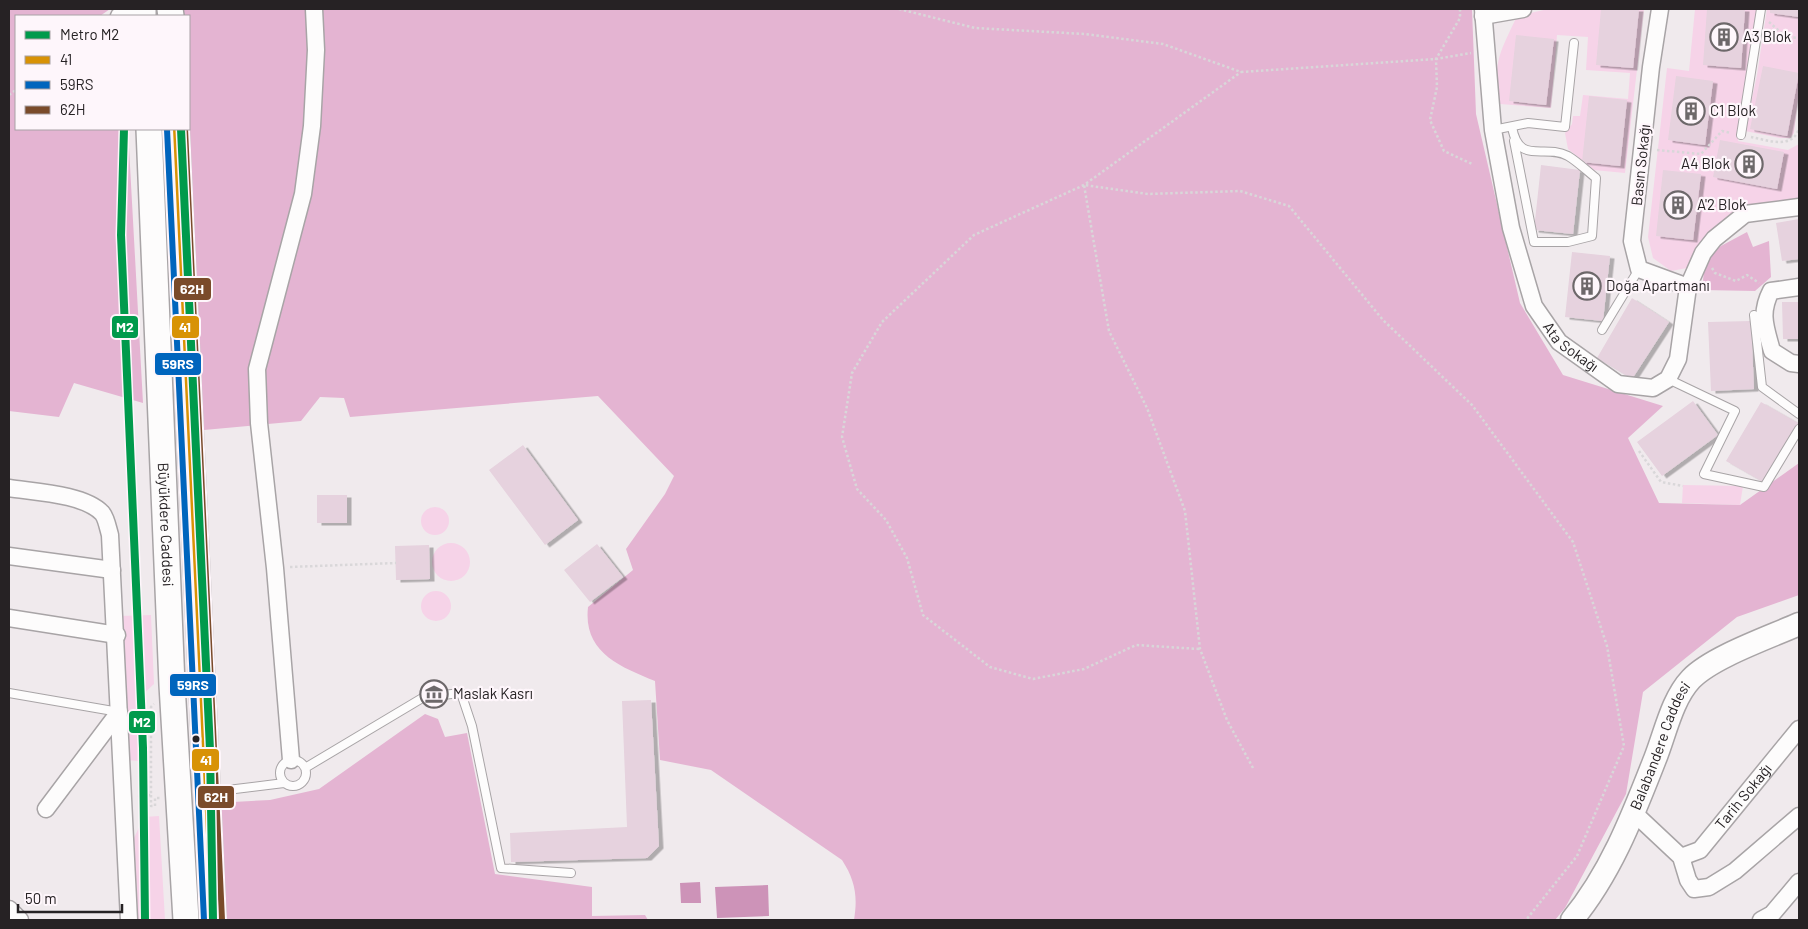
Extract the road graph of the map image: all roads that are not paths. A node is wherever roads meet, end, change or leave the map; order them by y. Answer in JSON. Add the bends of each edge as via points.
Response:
{"nodes":[{"id":1,"x":132,"y":9,"type":"edge"},
{"id":2,"x":314,"y":9,"type":"edge"},
{"id":3,"x":1523,"y":9,"type":"edge"},
{"id":4,"x":1660,"y":9,"type":"edge"},
{"id":5,"x":1483,"y":12,"type":"edge"},
{"id":6,"x":1761,"y":12,"type":"edge"},
{"id":7,"x":121,"y":15,"type":"edge"},
{"id":8,"x":1574,"y":43,"type":"dead end"},
{"id":9,"x":1512,"y":127,"type":"junction"},
{"id":10,"x":149,"y":130,"type":"edge"},
{"id":11,"x":176,"y":130,"type":"edge"},
{"id":12,"x":1493,"y":130,"type":"junction"},
{"id":13,"x":1741,"y":135,"type":"road end"},
{"id":14,"x":1514,"y":141,"type":"junction"},
{"id":15,"x":1799,"y":207,"type":"edge"},
{"id":16,"x":1639,"y":269,"type":"junction"},
{"id":17,"x":1688,"y":286,"type":"junction"},
{"id":18,"x":1799,"y":287,"type":"edge"},
{"id":19,"x":1754,"y":315,"type":"dead end"},
{"id":20,"x":1602,"y":330,"type":"dead end"},
{"id":21,"x":1799,"y":364,"type":"edge"},
{"id":22,"x":1668,"y":379,"type":"junction"},
{"id":23,"x":1799,"y":414,"type":"edge"},
{"id":24,"x":1799,"y":430,"type":"edge"},
{"id":25,"x":9,"y":488,"type":"edge"},
{"id":26,"x":166,"y":494,"type":"junction"},
{"id":27,"x":9,"y":556,"type":"edge"},
{"id":28,"x":112,"y":570,"type":"junction"},
{"id":29,"x":197,"y":610,"type":"junction"},
{"id":30,"x":9,"y":618,"type":"edge"},
{"id":31,"x":1799,"y":624,"type":"edge"},
{"id":32,"x":117,"y":636,"type":"junction"},
{"id":33,"x":9,"y":693,"type":"edge"},
{"id":34,"x":119,"y":712,"type":"junction"},
{"id":35,"x":1799,"y":730,"type":"edge"},
{"id":36,"x":298,"y":764,"type":"junction"},
{"id":37,"x":284,"y":783,"type":"junction"},
{"id":38,"x":206,"y":792,"type":"junction"},
{"id":39,"x":46,"y":809,"type":"dead end"},
{"id":40,"x":1633,"y":812,"type":"junction"},
{"id":41,"x":1799,"y":816,"type":"edge"},
{"id":42,"x":1681,"y":857,"type":"junction"},
{"id":43,"x":571,"y":873,"type":"dead end"},
{"id":44,"x":1799,"y":882,"type":"edge"},
{"id":45,"x":9,"y":909,"type":"edge"},
{"id":46,"x":20,"y":920,"type":"edge"},
{"id":47,"x":129,"y":920,"type":"edge"},
{"id":48,"x":186,"y":920,"type":"edge"},
{"id":49,"x":213,"y":920,"type":"edge"},
{"id":50,"x":1572,"y":920,"type":"edge"},
{"id":51,"x":1761,"y":920,"type":"edge"}],
"edges":[{"from":1,"to":7,"type":"street"},
{"from":2,"to":36,"type":"street","via":[[313,107],[303,194],[257,369],[275,568]]},
{"from":3,"to":5,"type":"street"},
{"from":4,"to":16,"type":"street","name":"Basın Sokağı","via":[[1632,240]]},
{"from":5,"to":12,"type":"street","name":"Ata Sokağı"},
{"from":6,"to":13,"type":"lane"},
{"from":8,"to":9,"type":"lane","via":[[1565,127],[1528,123]]},
{"from":9,"to":12,"type":"lane"},
{"from":9,"to":14,"type":"lane"},
{"from":10,"to":26,"type":"main road","name":"Büyükdere Caddesi"},
{"from":11,"to":29,"type":"main road","name":"Büyükdere Caddesi"},
{"from":12,"to":22,"type":"street","name":"Ata Sokağı","via":[[1511,228],[1539,314],[1559,342],[1618,384],[1653,388]]},
{"from":14,"to":14,"type":"lane","via":[[1525,150],[1566,155],[1596,178],[1592,236],[1568,242],[1534,242]]},
{"from":15,"to":17,"type":"street","via":[[1745,214],[1703,253]]},
{"from":16,"to":17,"type":"street"},
{"from":16,"to":20,"type":"lane"},
{"from":17,"to":22,"type":"street","via":[[1678,358]]},
{"from":18,"to":21,"type":"street","via":[[1771,291],[1764,304],[1764,322],[1772,351],[1791,363]]},
{"from":19,"to":23,"type":"lane","via":[[1762,387]]},
{"from":22,"to":24,"type":"lane","via":[[1735,411],[1704,474],[1764,487]]},
{"from":25,"to":28,"type":"street","via":[[70,498],[103,514],[110,534]]},
{"from":26,"to":29,"type":"main road","via":[[181,506],[185,568]]},
{"from":26,"to":48,"type":"main road","name":"Büyükdere Caddesi","via":[[172,685]]},
{"from":27,"to":28,"type":"street"},
{"from":28,"to":32,"type":"street"},
{"from":29,"to":38,"type":"main road","name":"Büyükdere Caddesi"},
{"from":30,"to":32,"type":"street"},
{"from":31,"to":40,"type":"main road","name":"Balabandere Caddesi","via":[[1710,664],[1692,678],[1681,693]]},
{"from":32,"to":34,"type":"street"},
{"from":33,"to":34,"type":"lane"},
{"from":34,"to":39,"type":"street"},
{"from":34,"to":47,"type":"street"},
{"from":35,"to":42,"type":"street","name":"Tarih Sokağı","via":[[1700,850]]},
{"from":36,"to":37,"type":"lane","via":[[283,764],[279,772]]},
{"from":36,"to":37,"type":"lane","via":[[306,776],[301,783],[293,786]]},
{"from":36,"to":43,"type":"lane","via":[[424,697],[461,693],[472,726],[501,868]]},
{"from":37,"to":38,"type":"lane"},
{"from":38,"to":49,"type":"main road","name":"Büyükdere Caddesi"},
{"from":40,"to":42,"type":"street"},
{"from":40,"to":50,"type":"main road","name":"Balabandere Caddesi","via":[[1602,879]]},
{"from":41,"to":42,"type":"street","via":[[1735,871],[1709,887],[1694,889]]},
{"from":44,"to":51,"type":"street","via":[[1772,914]]},
{"from":45,"to":46,"type":"street"}]}
